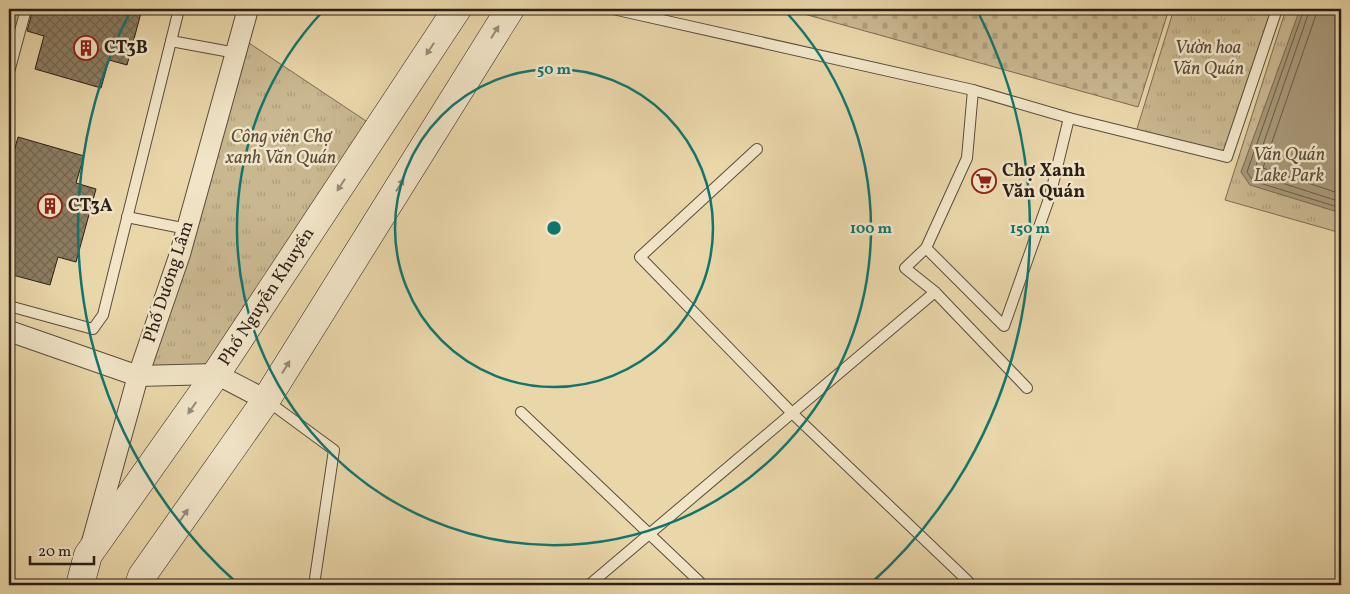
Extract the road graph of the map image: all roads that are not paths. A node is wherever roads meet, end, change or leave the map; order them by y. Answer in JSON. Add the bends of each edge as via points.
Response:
{"nodes":[{"id":1,"x":26,"y":9,"type":"edge"},
{"id":2,"x":179,"y":9,"type":"edge"},
{"id":3,"x":248,"y":9,"type":"edge"},
{"id":4,"x":457,"y":9,"type":"edge"},
{"id":5,"x":510,"y":9,"type":"edge"},
{"id":6,"x":613,"y":9,"type":"edge"},
{"id":7,"x":1277,"y":9,"type":"edge"},
{"id":8,"x":171,"y":41,"type":"junction"},
{"id":9,"x":12,"y":45,"type":"edge"},
{"id":10,"x":236,"y":53,"type":"junction"},
{"id":11,"x":9,"y":72,"type":"edge"},
{"id":12,"x":973,"y":90,"type":"junction"},
{"id":13,"x":1068,"y":118,"type":"junction"},
{"id":14,"x":757,"y":149,"type":"dead end"},
{"id":15,"x":127,"y":217,"type":"junction"},
{"id":16,"x":187,"y":230,"type":"junction"},
{"id":17,"x":926,"y":248,"type":"junction"},
{"id":18,"x":935,"y":292,"type":"junction"},
{"id":19,"x":9,"y":306,"type":"edge"},
{"id":20,"x":9,"y":331,"type":"edge"},
{"id":21,"x":216,"y":374,"type":"junction"},
{"id":22,"x":138,"y":376,"type":"junction"},
{"id":23,"x":1027,"y":388,"type":"dead end"},
{"id":24,"x":266,"y":400,"type":"junction"},
{"id":25,"x":521,"y":412,"type":"dead end"},
{"id":26,"x":792,"y":413,"type":"junction"},
{"id":27,"x":650,"y":533,"type":"junction"},
{"id":28,"x":88,"y":555,"type":"junction"},
{"id":29,"x":80,"y":585,"type":"edge"},
{"id":30,"x":139,"y":585,"type":"edge"},
{"id":31,"x":314,"y":585,"type":"edge"},
{"id":32,"x":590,"y":585,"type":"edge"},
{"id":33,"x":703,"y":585,"type":"edge"},
{"id":34,"x":972,"y":585,"type":"edge"}],
"edges":[{"from":1,"to":9,"type":"lane"},
{"from":2,"to":8,"type":"lane"},
{"from":3,"to":10,"type":"street","name":"Phố Dương Lâm"},
{"from":4,"to":21,"type":"street","name":"Phố Nguyễn Khuyến","one_way":true},
{"from":24,"to":5,"type":"street","one_way":true},
{"from":6,"to":12,"type":"lane"},
{"from":7,"to":13,"type":"lane","via":[[1227,157]]},
{"from":8,"to":10,"type":"lane"},
{"from":8,"to":15,"type":"lane"},
{"from":9,"to":11,"type":"lane"},
{"from":10,"to":16,"type":"street","name":"Phố Dương Lâm"},
{"from":12,"to":13,"type":"lane"},
{"from":12,"to":17,"type":"lane","via":[[967,158]]},
{"from":13,"to":17,"type":"lane","via":[[1050,196],[1004,326]]},
{"from":14,"to":26,"type":"lane","via":[[640,257]]},
{"from":15,"to":16,"type":"lane"},
{"from":15,"to":19,"type":"lane","via":[[103,315],[93,329]]},
{"from":16,"to":22,"type":"street","name":"Phố Dương Lâm"},
{"from":17,"to":18,"type":"lane","via":[[905,268]]},
{"from":18,"to":23,"type":"lane"},
{"from":18,"to":26,"type":"lane"},
{"from":20,"to":22,"type":"street"},
{"from":21,"to":22,"type":"street"},
{"from":21,"to":24,"type":"street"},
{"from":21,"to":28,"type":"street","name":"Phố Nguyễn Khuyến","one_way":true},
{"from":22,"to":28,"type":"street","name":"Phố Dương Lâm"},
{"from":30,"to":24,"type":"street","one_way":true,"via":[[142,576]]},
{"from":24,"to":31,"type":"lane","via":[[334,450]]},
{"from":25,"to":27,"type":"lane"},
{"from":26,"to":27,"type":"lane"},
{"from":26,"to":34,"type":"lane"},
{"from":27,"to":32,"type":"lane"},
{"from":27,"to":33,"type":"lane"},
{"from":28,"to":29,"type":"street","name":"Phố Nguyễn Khuyến"}]}
